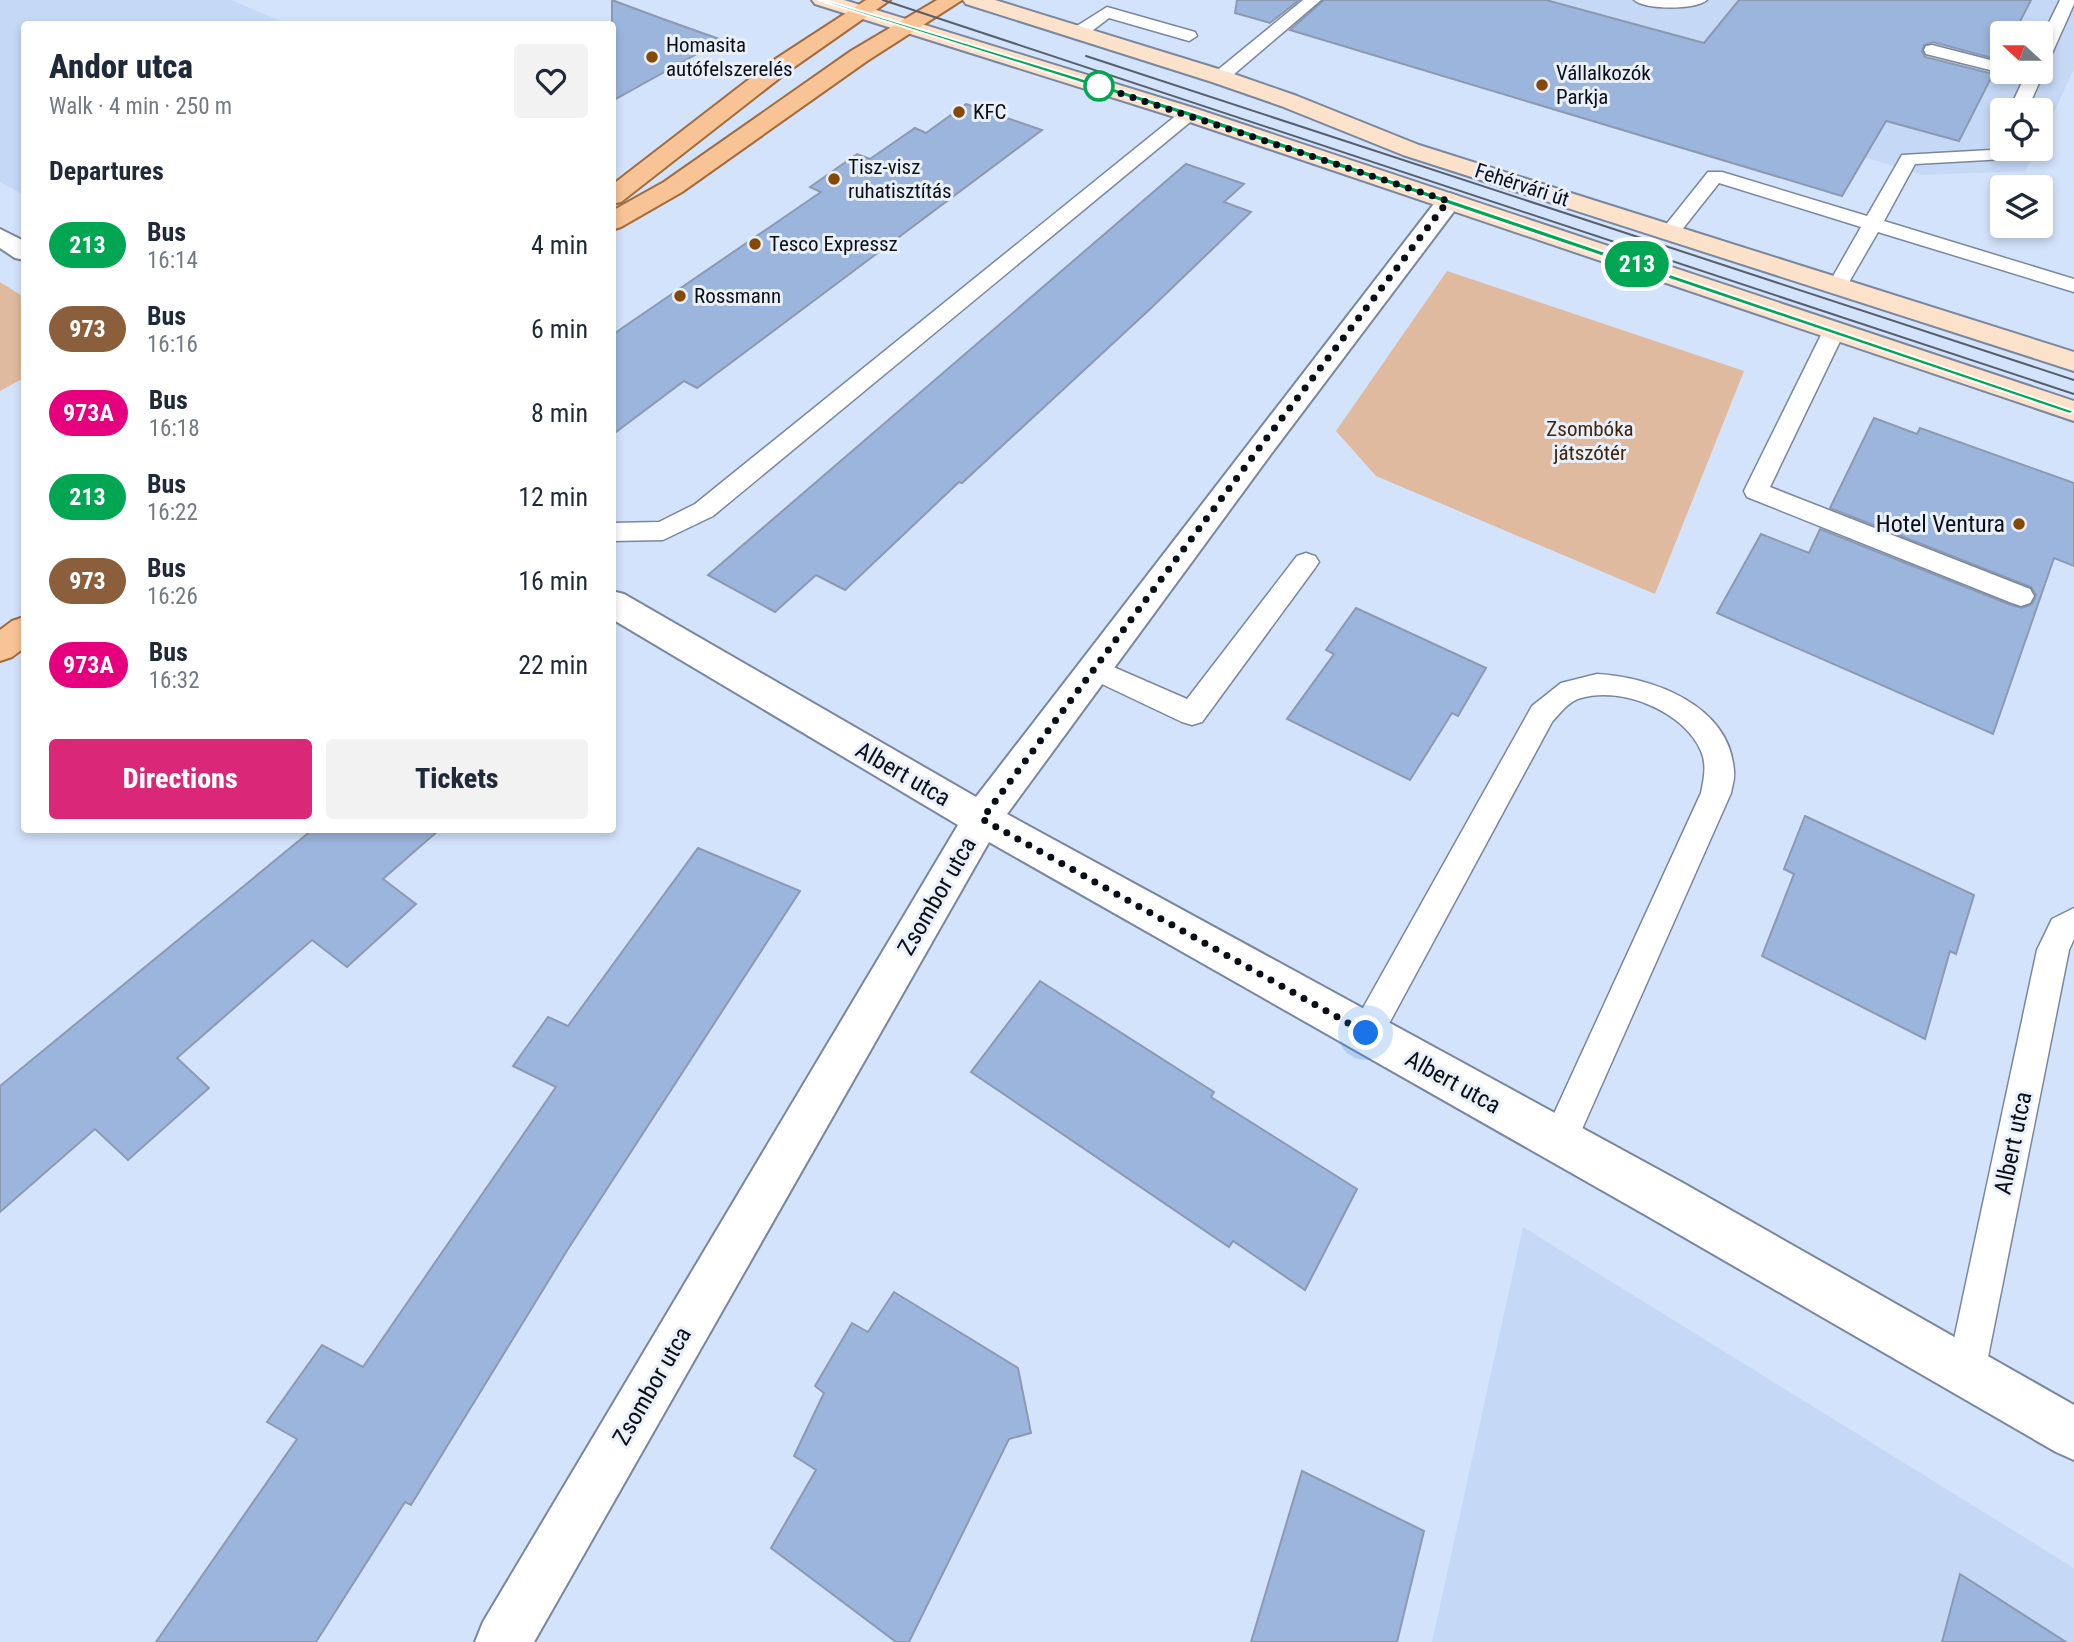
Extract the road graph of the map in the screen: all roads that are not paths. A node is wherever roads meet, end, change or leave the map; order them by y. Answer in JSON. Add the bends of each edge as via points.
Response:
{"nodes":[{"id":1,"x":822,"y":0,"type":"edge"},
{"id":2,"x":880,"y":0,"type":"edge"},
{"id":3,"x":952,"y":0,"type":"edge"},
{"id":4,"x":973,"y":0,"type":"edge"},
{"id":5,"x":1313,"y":0,"type":"edge"},
{"id":6,"x":1642,"y":0,"type":"edge"},
{"id":7,"x":1699,"y":0,"type":"edge"},
{"id":8,"x":2068,"y":0,"type":"edge"},
{"id":9,"x":860,"y":12,"type":"junction"},
{"id":10,"x":907,"y":27,"type":"junction"},
{"id":11,"x":2053,"y":28,"type":"edge"},
{"id":12,"x":1078,"y":33,"type":"junction"},
{"id":13,"x":1932,"y":50,"type":"dead end"},
{"id":14,"x":1161,"y":58,"type":"junction"},
{"id":15,"x":1990,"y":65,"type":"edge"},
{"id":16,"x":1220,"y":77,"type":"junction"},
{"id":17,"x":1189,"y":114,"type":"junction"},
{"id":18,"x":1990,"y":155,"type":"edge"},
{"id":19,"x":616,"y":194,"type":"edge"},
{"id":20,"x":1448,"y":201,"type":"junction"},
{"id":21,"x":616,"y":220,"type":"edge"},
{"id":22,"x":1872,"y":223,"type":"junction"},
{"id":23,"x":1670,"y":232,"type":"junction"},
{"id":24,"x":0,"y":237,"type":"edge"},
{"id":25,"x":21,"y":249,"type":"edge"},
{"id":26,"x":1838,"y":285,"type":"junction"},
{"id":27,"x":2074,"y":286,"type":"edge"},
{"id":28,"x":1834,"y":331,"type":"junction"},
{"id":29,"x":2074,"y":362,"type":"edge"},
{"id":30,"x":2074,"y":411,"type":"edge"},
{"id":31,"x":616,"y":532,"type":"edge"},
{"id":32,"x":1306,"y":562,"type":"dead end"},
{"id":33,"x":2021,"y":596,"type":"dead end"},
{"id":34,"x":616,"y":605,"type":"edge"},
{"id":35,"x":21,"y":632,"type":"edge"},
{"id":36,"x":0,"y":648,"type":"edge"},
{"id":37,"x":1095,"y":669,"type":"junction"},
{"id":38,"x":982,"y":819,"type":"junction"},
{"id":39,"x":2074,"y":922,"type":"edge"},
{"id":40,"x":1366,"y":1033,"type":"junction"},
{"id":41,"x":1559,"y":1142,"type":"junction"},
{"id":42,"x":1966,"y":1372,"type":"junction"},
{"id":43,"x":2074,"y":1434,"type":"edge"},
{"id":44,"x":503,"y":1642,"type":"edge"}],
"edges":[{"from":1,"to":9,"type":"street","name":"Fehérvári út"},
{"from":2,"to":9,"type":"main road"},
{"from":3,"to":10,"type":"main road"},
{"from":4,"to":12,"type":"street","name":"Fehérvári út"},
{"from":5,"to":16,"type":"lane"},
{"from":6,"to":7,"type":"lane"},
{"from":8,"to":11,"type":"lane"},
{"from":9,"to":10,"type":"street","name":"Fehérvári út"},
{"from":9,"to":19,"type":"main road","via":[[782,65]]},
{"from":10,"to":17,"type":"street","name":"Fehérvári út"},
{"from":10,"to":21,"type":"main road","via":[[673,187]]},
{"from":12,"to":14,"type":"street","name":"Fehérvári út"},
{"from":12,"to":14,"type":"lane","via":[[1107,12],[1195,32]]},
{"from":13,"to":15,"type":"lane"},
{"from":14,"to":16,"type":"street","name":"Fehérvári út"},
{"from":16,"to":23,"type":"street","name":"Fehérvári út","via":[[1411,150]]},
{"from":17,"to":20,"type":"street","name":"Fehérvári út"},
{"from":17,"to":31,"type":"lane","via":[[704,510],[663,531]]},
{"from":18,"to":22,"type":"lane","via":[[1909,159]]},
{"from":20,"to":28,"type":"street","name":"Fehérvári út"},
{"from":20,"to":37,"type":"street","name":"Zsombor utca"},
{"from":22,"to":23,"type":"lane","via":[[1714,176]]},
{"from":22,"to":26,"type":"lane"},
{"from":22,"to":27,"type":"lane"},
{"from":23,"to":26,"type":"street","name":"Fehérvári út"},
{"from":24,"to":25,"type":"street"},
{"from":26,"to":29,"type":"street","name":"Fehérvári út"},
{"from":28,"to":30,"type":"street","name":"Fehérvári út"},
{"from":28,"to":33,"type":"lane","via":[[1756,491]]},
{"from":32,"to":37,"type":"lane","via":[[1192,714]]},
{"from":34,"to":38,"type":"street","name":"Albert utca"},
{"from":35,"to":36,"type":"main road"},
{"from":37,"to":38,"type":"street","name":"Zsombor utca"},
{"from":38,"to":40,"type":"street","name":"Albert utca"},
{"from":38,"to":44,"type":"street","name":"Zsombor utca"},
{"from":39,"to":42,"type":"lane","name":"Albert utca","via":[[2063,929],[2053,950]]},
{"from":40,"to":41,"type":"street","name":"Albert utca"},
{"from":40,"to":41,"type":"lane","via":[[1535,726],[1556,699],[1575,688],[1600,684],[1654,694],[1701,728],[1714,749],[1720,772],[1716,793]]},
{"from":41,"to":42,"type":"street","name":"Albert utca"},
{"from":42,"to":43,"type":"street","name":"Albert utca"}]}
